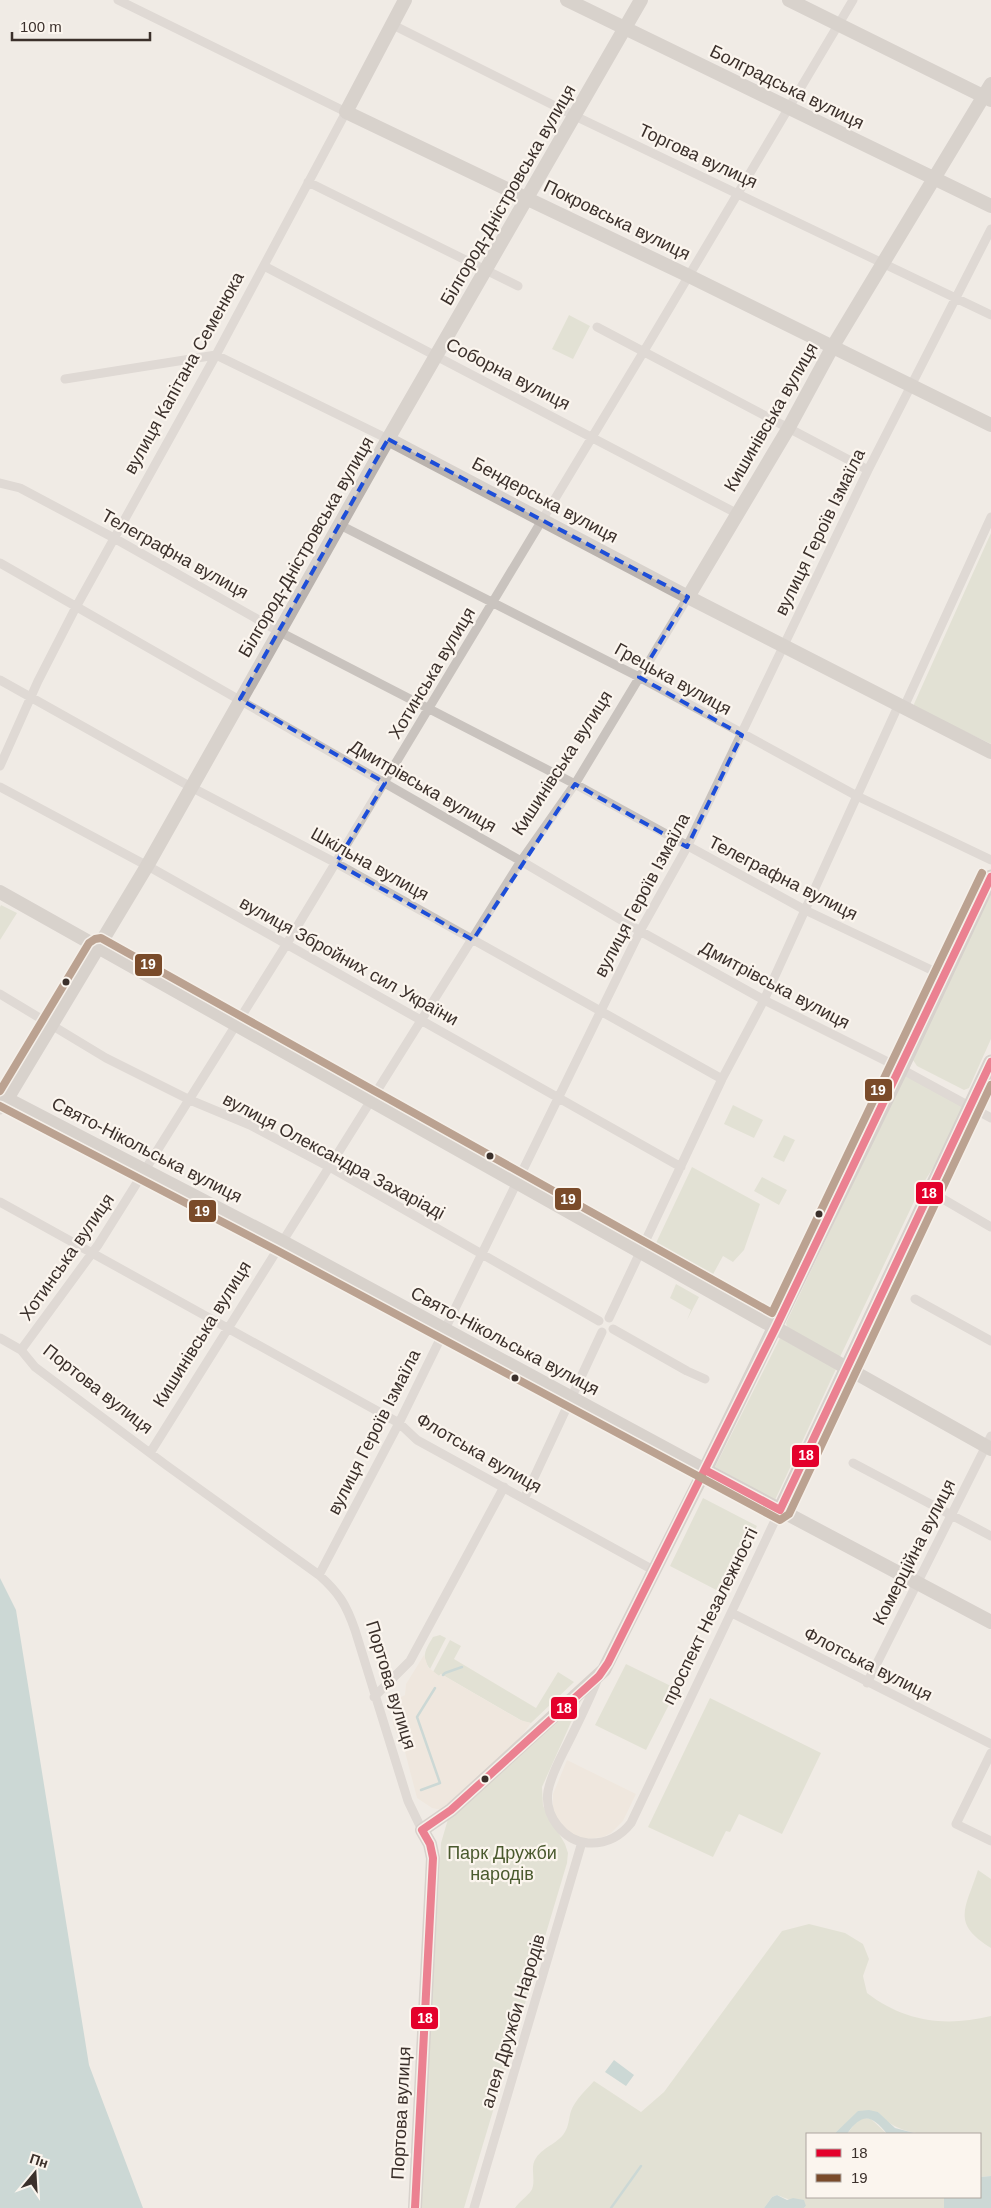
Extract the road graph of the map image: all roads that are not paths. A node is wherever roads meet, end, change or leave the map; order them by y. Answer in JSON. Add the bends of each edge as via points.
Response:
{"nodes":[{"id":1,"x":118,"y":0,"type":"edge"},
{"id":2,"x":405,"y":0,"type":"edge"},
{"id":3,"x":567,"y":0,"type":"edge"},
{"id":4,"x":641,"y":0,"type":"edge"},
{"id":5,"x":789,"y":0,"type":"edge"},
{"id":6,"x":853,"y":0,"type":"edge"},
{"id":7,"x":838,"y":24,"type":"junction"},
{"id":8,"x":392,"y":25,"type":"junction"},
{"id":9,"x":624,"y":29,"type":"junction"},
{"id":10,"x":991,"y":84,"type":"edge"},
{"id":11,"x":987,"y":98,"type":"edge"},
{"id":12,"x":788,"y":109,"type":"junction"},
{"id":13,"x":346,"y":112,"type":"junction"},
{"id":14,"x":575,"y":116,"type":"junction"},
{"id":15,"x":933,"y":178,"type":"junction"},
{"id":16,"x":308,"y":182,"type":"junction"},
{"id":17,"x":738,"y":193,"type":"junction"},
{"id":18,"x":527,"y":197,"type":"junction"},
{"id":19,"x":991,"y":206,"type":"edge"},
{"id":20,"x":991,"y":229,"type":"edge"},
{"id":21,"x":883,"y":263,"type":"junction"},
{"id":22,"x":264,"y":266,"type":"junction"},
{"id":23,"x":487,"y":269,"type":"junction"},
{"id":24,"x":689,"y":276,"type":"junction"},
{"id":25,"x":518,"y":286,"type":"dead end"},
{"id":26,"x":956,"y":299,"type":"junction"},
{"id":27,"x":991,"y":315,"type":"edge"},
{"id":28,"x":597,"y":327,"type":"dead end"},
{"id":29,"x":833,"y":346,"type":"junction"},
{"id":30,"x":644,"y":351,"type":"junction"},
{"id":31,"x":216,"y":355,"type":"junction"},
{"id":32,"x":436,"y":356,"type":"junction"},
{"id":33,"x":65,"y":378,"type":"dead end"},
{"id":34,"x":912,"y":384,"type":"junction"},
{"id":35,"x":991,"y":425,"type":"edge"},
{"id":36,"x":788,"y":429,"type":"junction"},
{"id":37,"x":592,"y":436,"type":"junction"},
{"id":38,"x":388,"y":439,"type":"junction"},
{"id":39,"x":868,"y":470,"type":"junction"},
{"id":40,"x":0,"y":484,"type":"edge"},
{"id":41,"x":736,"y":513,"type":"junction"},
{"id":42,"x":991,"y":517,"type":"edge"},
{"id":43,"x":542,"y":520,"type":"junction"},
{"id":44,"x":340,"y":525,"type":"junction"},
{"id":45,"x":114,"y":538,"type":"junction"},
{"id":46,"x":0,"y":562,"type":"edge"},
{"id":47,"x":688,"y":597,"type":"junction"},
{"id":48,"x":492,"y":604,"type":"junction"},
{"id":49,"x":76,"y":607,"type":"junction"},
{"id":50,"x":280,"y":632,"type":"junction"},
{"id":51,"x":782,"y":644,"type":"junction"},
{"id":52,"x":639,"y":678,"type":"junction"},
{"id":53,"x":0,"y":680,"type":"edge"},
{"id":54,"x":30,"y":698,"type":"junction"},
{"id":55,"x":240,"y":699,"type":"junction"},
{"id":56,"x":902,"y":706,"type":"junction"},
{"id":57,"x":429,"y":710,"type":"junction"},
{"id":58,"x":742,"y":735,"type":"junction"},
{"id":59,"x":991,"y":752,"type":"edge"},
{"id":60,"x":0,"y":766,"type":"edge"},
{"id":61,"x":385,"y":783,"type":"junction"},
{"id":62,"x":575,"y":784,"type":"junction"},
{"id":63,"x":0,"y":787,"type":"edge"},
{"id":64,"x":191,"y":787,"type":"junction"},
{"id":65,"x":857,"y":796,"type":"junction"},
{"id":66,"x":687,"y":847,"type":"junction"},
{"id":67,"x":991,"y":860,"type":"edge"},
{"id":68,"x":521,"y":861,"type":"junction"},
{"id":69,"x":336,"y":863,"type":"junction"},
{"id":70,"x":147,"y":866,"type":"junction"},
{"id":71,"x":991,"y":878,"type":"edge"},
{"id":72,"x":0,"y":892,"type":"edge"},
{"id":73,"x":805,"y":910,"type":"junction"},
{"id":74,"x":640,"y":931,"type":"junction"},
{"id":75,"x":473,"y":940,"type":"junction"},
{"id":76,"x":286,"y":945,"type":"junction"},
{"id":77,"x":98,"y":948,"type":"junction"},
{"id":78,"x":944,"y":976,"type":"junction"},
{"id":79,"x":0,"y":994,"type":"edge"},
{"id":80,"x":764,"y":1000,"type":"junction"},
{"id":81,"x":600,"y":1012,"type":"junction"},
{"id":82,"x":421,"y":1022,"type":"junction"},
{"id":83,"x":52,"y":1024,"type":"junction"},
{"id":84,"x":236,"y":1024,"type":"junction"},
{"id":85,"x":991,"y":1062,"type":"edge"},
{"id":86,"x":901,"y":1069,"type":"junction"},
{"id":87,"x":722,"y":1079,"type":"junction"},
{"id":88,"x":559,"y":1096,"type":"junction"},
{"id":89,"x":190,"y":1100,"type":"junction"},
{"id":90,"x":2,"y":1101,"type":"edge"},
{"id":91,"x":372,"y":1101,"type":"junction"},
{"id":92,"x":970,"y":1107,"type":"junction"},
{"id":93,"x":991,"y":1118,"type":"edge"},
{"id":94,"x":330,"y":1167,"type":"junction"},
{"id":95,"x":681,"y":1167,"type":"junction"},
{"id":96,"x":144,"y":1170,"type":"junction"},
{"id":97,"x":516,"y":1182,"type":"junction"},
{"id":98,"x":931,"y":1192,"type":"junction"},
{"id":99,"x":0,"y":1202,"type":"edge"},
{"id":100,"x":991,"y":1227,"type":"edge"},
{"id":101,"x":283,"y":1242,"type":"junction"},
{"id":102,"x":640,"y":1252,"type":"junction"},
{"id":103,"x":93,"y":1253,"type":"junction"},
{"id":104,"x":481,"y":1254,"type":"junction"},
{"id":105,"x":915,"y":1299,"type":"dead end"},
{"id":106,"x":610,"y":1318,"type":"junction"},
{"id":107,"x":599,"y":1321,"type":"junction"},
{"id":108,"x":776,"y":1327,"type":"junction"},
{"id":109,"x":228,"y":1328,"type":"junction"},
{"id":110,"x":443,"y":1329,"type":"junction"},
{"id":111,"x":613,"y":1329,"type":"junction"},
{"id":112,"x":602,"y":1332,"type":"junction"},
{"id":113,"x":0,"y":1338,"type":"edge"},
{"id":114,"x":991,"y":1341,"type":"edge"},
{"id":115,"x":21,"y":1350,"type":"junction"},
{"id":116,"x":848,"y":1367,"type":"junction"},
{"id":117,"x":705,"y":1379,"type":"dead end"},
{"id":118,"x":571,"y":1397,"type":"junction"},
{"id":119,"x":398,"y":1423,"type":"junction"},
{"id":120,"x":989,"y":1444,"type":"edge"},
{"id":121,"x":150,"y":1453,"type":"junction"},
{"id":122,"x":853,"y":1463,"type":"dead end"},
{"id":123,"x":705,"y":1470,"type":"junction"},
{"id":124,"x":504,"y":1488,"type":"junction"},
{"id":125,"x":524,"y":1499,"type":"junction"},
{"id":126,"x":780,"y":1510,"type":"junction"},
{"id":127,"x":951,"y":1514,"type":"junction"},
{"id":128,"x":991,"y":1536,"type":"edge"},
{"id":129,"x":655,"y":1571,"type":"junction"},
{"id":130,"x":319,"y":1575,"type":"junction"},
{"id":131,"x":916,"y":1582,"type":"junction"},
{"id":132,"x":732,"y":1613,"type":"junction"},
{"id":133,"x":991,"y":1622,"type":"edge"},
{"id":134,"x":599,"y":1676,"type":"junction"},
{"id":135,"x":867,"y":1682,"type":"junction"},
{"id":136,"x":374,"y":1697,"type":"junction"},
{"id":137,"x":991,"y":1744,"type":"edge"},
{"id":138,"x":991,"y":1753,"type":"edge"},
{"id":139,"x":422,"y":1830,"type":"junction"},
{"id":140,"x":991,"y":1841,"type":"edge"},
{"id":141,"x":582,"y":1842,"type":"junction"},
{"id":142,"x":415,"y":2208,"type":"edge"},
{"id":143,"x":474,"y":2208,"type":"edge"}],
"edges":[{"from":1,"to":13,"type":"street","name":"Покровська вулиця"},
{"from":2,"to":8,"type":"main road","name":"вулиця Капітана Семенюка"},
{"from":3,"to":9,"type":"main road","name":"Болградська вулиця"},
{"from":4,"to":9,"type":"main road","name":"Білгород-Дністровська вулиця"},
{"from":5,"to":7,"type":"main road"},
{"from":6,"to":7,"type":"street","name":"Хотинська вулиця"},
{"from":7,"to":11,"type":"main road"},
{"from":7,"to":12,"type":"street","name":"Хотинська вулиця"},
{"from":8,"to":13,"type":"main road","name":"вулиця Капітана Семенюка"},
{"from":8,"to":14,"type":"street","name":"Торгова вулиця"},
{"from":9,"to":12,"type":"main road","name":"Болградська вулиця"},
{"from":9,"to":14,"type":"main road","name":"Білгород-Дністровська вулиця"},
{"from":10,"to":11,"type":"main road","name":"Кишинівська вулиця"},
{"from":11,"to":15,"type":"main road","name":"Кишинівська вулиця"},
{"from":12,"to":15,"type":"main road","name":"Болградська вулиця"},
{"from":12,"to":17,"type":"street","name":"Хотинська вулиця"},
{"from":13,"to":16,"type":"street","name":"вулиця Капітана Семенюка"},
{"from":13,"to":18,"type":"main road","name":"Покровська вулиця"},
{"from":14,"to":17,"type":"street","name":"Торгова вулиця"},
{"from":14,"to":18,"type":"main road","name":"Білгород-Дністровська вулиця"},
{"from":15,"to":19,"type":"main road","name":"Болградська вулиця"},
{"from":15,"to":21,"type":"main road","name":"Кишинівська вулиця"},
{"from":16,"to":22,"type":"street","name":"вулиця Капітана Семенюка"},
{"from":16,"to":23,"type":"street"},
{"from":17,"to":21,"type":"street","name":"Торгова вулиця"},
{"from":17,"to":24,"type":"street","name":"Хотинська вулиця"},
{"from":18,"to":23,"type":"main road","name":"Білгород-Дністровська вулиця"},
{"from":18,"to":24,"type":"main road","name":"Покровська вулиця"},
{"from":20,"to":26,"type":"street","name":"вулиця Героїв Ізмаїла"},
{"from":21,"to":26,"type":"street","name":"Торгова вулиця"},
{"from":21,"to":29,"type":"main road","name":"Кишинівська вулиця"},
{"from":22,"to":31,"type":"street","name":"вулиця Капітана Семенюка"},
{"from":22,"to":32,"type":"street","name":"Соборна вулиця"},
{"from":23,"to":25,"type":"street"},
{"from":23,"to":32,"type":"main road","name":"Білгород-Дністровська вулиця"},
{"from":24,"to":29,"type":"main road","name":"Покровська вулиця"},
{"from":24,"to":30,"type":"street","name":"Хотинська вулиця"},
{"from":26,"to":27,"type":"street","name":"Торгова вулиця"},
{"from":26,"to":34,"type":"street","name":"вулиця Героїв Ізмаїла"},
{"from":28,"to":30,"type":"street"},
{"from":29,"to":34,"type":"main road","name":"Покровська вулиця"},
{"from":29,"to":36,"type":"main road","name":"Кишинівська вулиця"},
{"from":30,"to":36,"type":"street"},
{"from":30,"to":37,"type":"street","name":"Хотинська вулиця"},
{"from":31,"to":33,"type":"street"},
{"from":31,"to":38,"type":"street","name":"Бендерська вулиця"},
{"from":31,"to":45,"type":"street","name":"вулиця Капітана Семенюка"},
{"from":32,"to":37,"type":"street","name":"Соборна вулиця"},
{"from":32,"to":38,"type":"main road","name":"Білгород-Дністровська вулиця"},
{"from":34,"to":35,"type":"main road","name":"Покровська вулиця"},
{"from":34,"to":39,"type":"street","name":"вулиця Героїв Ізмаїла"},
{"from":36,"to":39,"type":"street"},
{"from":36,"to":41,"type":"main road","name":"Кишинівська вулиця"},
{"from":37,"to":41,"type":"street","name":"Соборна вулиця"},
{"from":37,"to":43,"type":"street","name":"Хотинська вулиця"},
{"from":38,"to":43,"type":"main road","name":"Бендерська вулиця"},
{"from":38,"to":44,"type":"main road","name":"Білгород-Дністровська вулиця"},
{"from":39,"to":51,"type":"street","name":"вулиця Героїв Ізмаїла"},
{"from":40,"to":45,"type":"street","name":"Телеграфна вулиця","via":[[20,488]]},
{"from":41,"to":47,"type":"main road","name":"Кишинівська вулиця"},
{"from":42,"to":56,"type":"street"},
{"from":43,"to":47,"type":"main road","name":"Бендерська вулиця"},
{"from":43,"to":48,"type":"street","name":"Хотинська вулиця"},
{"from":44,"to":48,"type":"street","name":"Грецька вулиця"},
{"from":44,"to":50,"type":"main road","name":"Білгород-Дністровська вулиця"},
{"from":45,"to":49,"type":"street","name":"вулиця Капітана Семенюка"},
{"from":45,"to":50,"type":"street","name":"Телеграфна вулиця"},
{"from":46,"to":49,"type":"street","name":"Дмитрівська вулиця"},
{"from":47,"to":51,"type":"main road","name":"Бендерська вулиця"},
{"from":47,"to":52,"type":"street","name":"Кишинівська вулиця"},
{"from":48,"to":52,"type":"street","name":"Грецька вулиця"},
{"from":48,"to":57,"type":"street","name":"Хотинська вулиця"},
{"from":49,"to":54,"type":"street","name":"вулиця Капітана Семенюка"},
{"from":49,"to":55,"type":"street","name":"Дмитрівська вулиця"},
{"from":50,"to":55,"type":"main road","name":"Білгород-Дністровська вулиця"},
{"from":50,"to":57,"type":"street","name":"Телеграфна вулиця"},
{"from":51,"to":56,"type":"main road","name":"Бендерська вулиця"},
{"from":51,"to":58,"type":"street","name":"вулиця Героїв Ізмаїла"},
{"from":52,"to":58,"type":"street","name":"Грецька вулиця"},
{"from":52,"to":62,"type":"street","name":"Кишинівська вулиця"},
{"from":53,"to":54,"type":"street","name":"Шкільна вулиця"},
{"from":54,"to":60,"type":"street","name":"вулиця Капітана Семенюка"},
{"from":54,"to":64,"type":"street","name":"Шкільна вулиця"},
{"from":55,"to":61,"type":"street","name":"Дмитрівська вулиця"},
{"from":55,"to":64,"type":"main road","name":"Білгород-Дністровська вулиця"},
{"from":56,"to":59,"type":"main road","name":"Бендерська вулиця"},
{"from":56,"to":65,"type":"street"},
{"from":57,"to":61,"type":"street","name":"Хотинська вулиця"},
{"from":57,"to":62,"type":"street","name":"Телеграфна вулиця"},
{"from":58,"to":65,"type":"street","name":"Грецька вулиця"},
{"from":58,"to":66,"type":"street","name":"вулиця Героїв Ізмаїла"},
{"from":61,"to":68,"type":"street","name":"Дмитрівська вулиця"},
{"from":61,"to":69,"type":"street","name":"Хотинська вулиця"},
{"from":62,"to":66,"type":"street","name":"Телеграфна вулиця"},
{"from":62,"to":68,"type":"street","name":"Кишинівська вулиця"},
{"from":63,"to":70,"type":"street","name":"вулиця Збройних сил України"},
{"from":64,"to":69,"type":"street","name":"Шкільна вулиця"},
{"from":64,"to":70,"type":"main road","name":"Білгород-Дністровська вулиця"},
{"from":65,"to":67,"type":"street","name":"Грецька вулиця"},
{"from":65,"to":73,"type":"street"},
{"from":66,"to":73,"type":"street","name":"Телеграфна вулиця"},
{"from":66,"to":74,"type":"street","name":"вулиця Героїв Ізмаїла"},
{"from":68,"to":74,"type":"street","name":"Дмитрівська вулиця"},
{"from":68,"to":75,"type":"street","name":"Кишинівська вулиця"},
{"from":69,"to":75,"type":"street","name":"Шкільна вулиця"},
{"from":69,"to":76,"type":"street","name":"Хотинська вулиця"},
{"from":70,"to":76,"type":"street","name":"вулиця Збройних сил України"},
{"from":70,"to":77,"type":"main road","name":"Білгород-Дністровська вулиця"},
{"from":71,"to":78,"type":"main road"},
{"from":72,"to":77,"type":"main road"},
{"from":73,"to":78,"type":"street","name":"Телеграфна вулиця"},
{"from":73,"to":80,"type":"street"},
{"from":74,"to":80,"type":"street","name":"Дмитрівська вулиця"},
{"from":74,"to":81,"type":"street","name":"вулиця Героїв Ізмаїла"},
{"from":75,"to":81,"type":"street","name":"Шкільна вулиця"},
{"from":75,"to":82,"type":"street","name":"Кишинівська вулиця"},
{"from":76,"to":82,"type":"street","name":"вулиця Збройних сил України"},
{"from":76,"to":84,"type":"street","name":"Хотинська вулиця"},
{"from":77,"to":83,"type":"main road","name":"Білгород-Дністровська вулиця"},
{"from":77,"to":84,"type":"main road"},
{"from":78,"to":86,"type":"main road"},
{"from":79,"to":83,"type":"street","name":"вулиця Олександра Захаріаді"},
{"from":80,"to":86,"type":"street","name":"Дмитрівська вулиця"},
{"from":80,"to":87,"type":"street"},
{"from":81,"to":87,"type":"street","name":"Шкільна вулиця"},
{"from":81,"to":88,"type":"street","name":"вулиця Героїв Ізмаїла"},
{"from":82,"to":88,"type":"street","name":"вулиця Збройних сил України"},
{"from":82,"to":91,"type":"street","name":"Кишинівська вулиця"},
{"from":83,"to":89,"type":"street","name":"вулиця Олександра Захаріаді","via":[[106,1058]]},
{"from":83,"to":90,"type":"main road","name":"Білгород-Дністровська вулиця"},
{"from":84,"to":89,"type":"street","name":"Хотинська вулиця"},
{"from":84,"to":91,"type":"main road"},
{"from":85,"to":92,"type":"main road","name":"проспект Незалежності"},
{"from":86,"to":92,"type":"street","name":"Дмитрівська вулиця"},
{"from":86,"to":108,"type":"main road"},
{"from":87,"to":95,"type":"street"},
{"from":88,"to":95,"type":"street","name":"вулиця Збройних сил України"},
{"from":88,"to":97,"type":"street","name":"вулиця Героїв Ізмаїла"},
{"from":89,"to":94,"type":"street","name":"вулиця Олександра Захаріаді","via":[[250,1125]]},
{"from":89,"to":96,"type":"street","name":"Хотинська вулиця"},
{"from":90,"to":96,"type":"main road","name":"Свято-Нікольська вулиця"},
{"from":91,"to":94,"type":"street","name":"Кишинівська вулиця"},
{"from":91,"to":97,"type":"main road"},
{"from":92,"to":93,"type":"street","name":"Дмитрівська вулиця"},
{"from":92,"to":98,"type":"main road","name":"проспект Незалежності"},
{"from":94,"to":101,"type":"street","name":"Кишинівська вулиця"},
{"from":94,"to":104,"type":"street","name":"вулиця Олександра Захаріаді"},
{"from":95,"to":102,"type":"street"},
{"from":96,"to":101,"type":"main road","name":"Свято-Нікольська вулиця"},
{"from":96,"to":103,"type":"street","name":"Хотинська вулиця"},
{"from":97,"to":102,"type":"main road"},
{"from":97,"to":104,"type":"street","name":"вулиця Героїв Ізмаїла"},
{"from":98,"to":100,"type":"street"},
{"from":98,"to":116,"type":"main road","name":"проспект Незалежності"},
{"from":99,"to":103,"type":"street","name":"Флотська вулиця"},
{"from":101,"to":109,"type":"street","name":"Кишинівська вулиця"},
{"from":101,"to":110,"type":"main road","name":"Свято-Нікольська вулиця"},
{"from":102,"to":106,"type":"street"},
{"from":102,"to":108,"type":"main road"},
{"from":103,"to":109,"type":"street","name":"Флотська вулиця"},
{"from":103,"to":115,"type":"street","name":"Хотинська вулиця"},
{"from":104,"to":107,"type":"street","name":"вулиця Олександра Захаріаді"},
{"from":104,"to":110,"type":"street","name":"вулиця Героїв Ізмаїла"},
{"from":105,"to":114,"type":"street"},
{"from":106,"to":107,"type":"street"},
{"from":106,"to":111,"type":"street"},
{"from":107,"to":112,"type":"street"},
{"from":108,"to":116,"type":"main road"},
{"from":108,"to":123,"type":"main road"},
{"from":109,"to":119,"type":"street","name":"Флотська вулиця"},
{"from":109,"to":121,"type":"street","name":"Кишинівська вулиця"},
{"from":110,"to":118,"type":"main road","name":"Свято-Нікольська вулиця"},
{"from":110,"to":119,"type":"street","name":"вулиця Героїв Ізмаїла"},
{"from":111,"to":112,"type":"street"},
{"from":111,"to":117,"type":"street","via":[[686,1372]]},
{"from":112,"to":118,"type":"street"},
{"from":113,"to":115,"type":"street","name":"Портова вулиця"},
{"from":115,"to":121,"type":"street","name":"Портова вулиця","via":[[35,1366]]},
{"from":116,"to":120,"type":"main road"},
{"from":116,"to":126,"type":"main road","name":"проспект Незалежності"},
{"from":118,"to":123,"type":"main road","name":"Свято-Нікольська вулиця"},
{"from":118,"to":125,"type":"street"},
{"from":119,"to":124,"type":"street","name":"Флотська вулиця","via":[[417,1440]]},
{"from":119,"to":130,"type":"street","name":"вулиця Героїв Ізмаїла"},
{"from":120,"to":127,"type":"street","name":"Комерційна вулиця"},
{"from":121,"to":130,"type":"street","name":"Портова вулиця"},
{"from":122,"to":127,"type":"street"},
{"from":123,"to":126,"type":"main road","name":"Свято-Нікольська вулиця"},
{"from":123,"to":129,"type":"main road"},
{"from":124,"to":125,"type":"street","name":"Флотська вулиця"},
{"from":124,"to":136,"type":"street","via":[[410,1661]]},
{"from":125,"to":129,"type":"street","name":"Флотська вулиця"},
{"from":126,"to":131,"type":"main road","name":"Свято-Нікольська вулиця"},
{"from":126,"to":132,"type":"street","name":"проспект Незалежності"},
{"from":127,"to":128,"type":"street"},
{"from":127,"to":131,"type":"street","name":"Комерційна вулиця"},
{"from":129,"to":134,"type":"main road"},
{"from":130,"to":136,"type":"street","name":"Портова вулиця","via":[[337,1591],[346,1606]]},
{"from":131,"to":133,"type":"main road","name":"Свято-Нікольська вулиця"},
{"from":131,"to":135,"type":"street","name":"Комерційна вулиця"},
{"from":132,"to":135,"type":"street","name":"Флотська вулиця"},
{"from":132,"to":141,"type":"street","name":"проспект Незалежності","via":[[631,1823],[618,1837],[599,1844]]},
{"from":134,"to":139,"type":"main road","via":[[451,1810]]},
{"from":134,"to":141,"type":"street","via":[[557,1765],[548,1792],[553,1819],[562,1832]]},
{"from":135,"to":137,"type":"street","name":"Флотська вулиця"},
{"from":136,"to":139,"type":"street","name":"Портова вулиця","via":[[408,1801]]},
{"from":138,"to":140,"type":"street","via":[[956,1824]]},
{"from":139,"to":142,"type":"main road","name":"Портова вулиця","via":[[434,1858]]},
{"from":141,"to":143,"type":"street","name":"алея Дружби Народів"}]}
